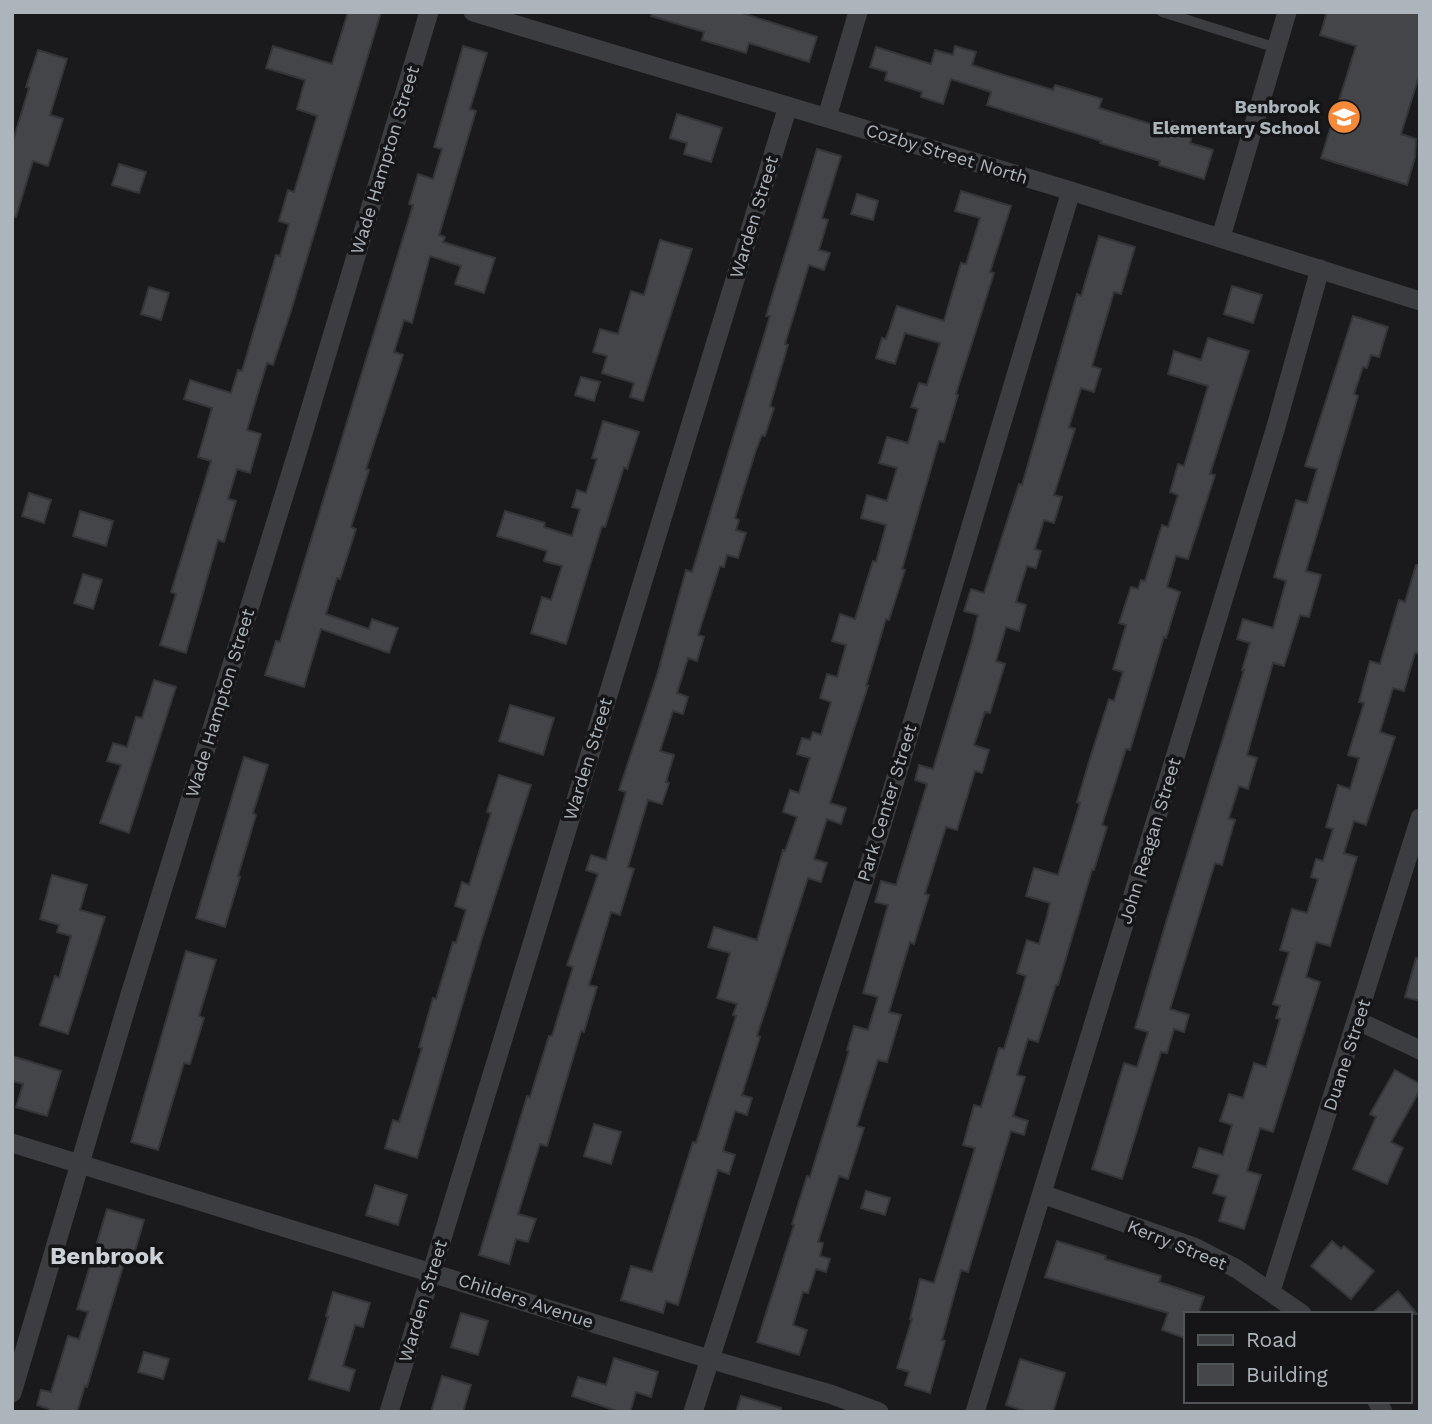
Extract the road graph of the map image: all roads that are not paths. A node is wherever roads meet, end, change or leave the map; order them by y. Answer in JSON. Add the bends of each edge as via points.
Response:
{"nodes":[{"id":1,"x":429,"y":12,"type":"edge"},
{"id":2,"x":473,"y":12,"type":"edge"},
{"id":3,"x":858,"y":12,"type":"edge"},
{"id":4,"x":1162,"y":12,"type":"edge"},
{"id":5,"x":1287,"y":12,"type":"edge"},
{"id":6,"x":1277,"y":48,"type":"junction"},
{"id":7,"x":788,"y":106,"type":"junction"},
{"id":8,"x":827,"y":117,"type":"junction"},
{"id":9,"x":1071,"y":191,"type":"junction"},
{"id":10,"x":1221,"y":237,"type":"junction"},
{"id":11,"x":1320,"y":269,"type":"junction"},
{"id":12,"x":1420,"y":301,"type":"edge"},
{"id":13,"x":1420,"y":818,"type":"edge"},
{"id":14,"x":1358,"y":1021,"type":"junction"},
{"id":15,"x":1420,"y":1051,"type":"edge"},
{"id":16,"x":12,"y":1143,"type":"edge"},
{"id":17,"x":82,"y":1164,"type":"junction"},
{"id":18,"x":1042,"y":1195,"type":"junction"},
{"id":19,"x":432,"y":1271,"type":"junction"},
{"id":20,"x":1271,"y":1291,"type":"junction"},
{"id":21,"x":1299,"y":1312,"type":"edge"},
{"id":22,"x":709,"y":1359,"type":"junction"},
{"id":23,"x":12,"y":1393,"type":"edge"},
{"id":24,"x":389,"y":1412,"type":"edge"},
{"id":25,"x":694,"y":1412,"type":"edge"},
{"id":26,"x":879,"y":1412,"type":"edge"},
{"id":27,"x":975,"y":1412,"type":"edge"}],
"edges":[{"from":1,"to":17,"type":"street","name":"Wade Hampton Street"},
{"from":2,"to":7,"type":"street","name":"Cozby Street North"},
{"from":3,"to":8,"type":"street"},
{"from":4,"to":6,"type":"lane"},
{"from":5,"to":6,"type":"street"},
{"from":6,"to":10,"type":"street"},
{"from":7,"to":8,"type":"street","name":"Cozby Street North"},
{"from":7,"to":19,"type":"street","name":"Warden Street"},
{"from":8,"to":9,"type":"street","name":"Cozby Street North"},
{"from":9,"to":10,"type":"street","name":"Cozby Street North"},
{"from":9,"to":22,"type":"street","name":"Park Center Street","via":[[880,831]]},
{"from":10,"to":11,"type":"street","name":"Cozby Street North"},
{"from":11,"to":12,"type":"street","name":"Cozby Street North"},
{"from":11,"to":18,"type":"street","name":"John Reagan Street"},
{"from":13,"to":14,"type":"street","name":"Duane Street"},
{"from":14,"to":15,"type":"street"},
{"from":14,"to":20,"type":"street","name":"Duane Street"},
{"from":16,"to":17,"type":"street","name":"Childers Avenue"},
{"from":17,"to":19,"type":"street","name":"Childers Avenue"},
{"from":17,"to":23,"type":"street","name":"Wade Hampton Street"},
{"from":18,"to":20,"type":"street","name":"Kerry Street","via":[[1194,1247]]},
{"from":18,"to":27,"type":"street","name":"John Reagan Street"},
{"from":19,"to":22,"type":"street","name":"Childers Avenue"},
{"from":19,"to":24,"type":"street","name":"Warden Street"},
{"from":20,"to":21,"type":"street","name":"Kerry Street"},
{"from":22,"to":25,"type":"street","name":"Park Center Street"},
{"from":22,"to":26,"type":"street","name":"Childers Avenue"}]}
